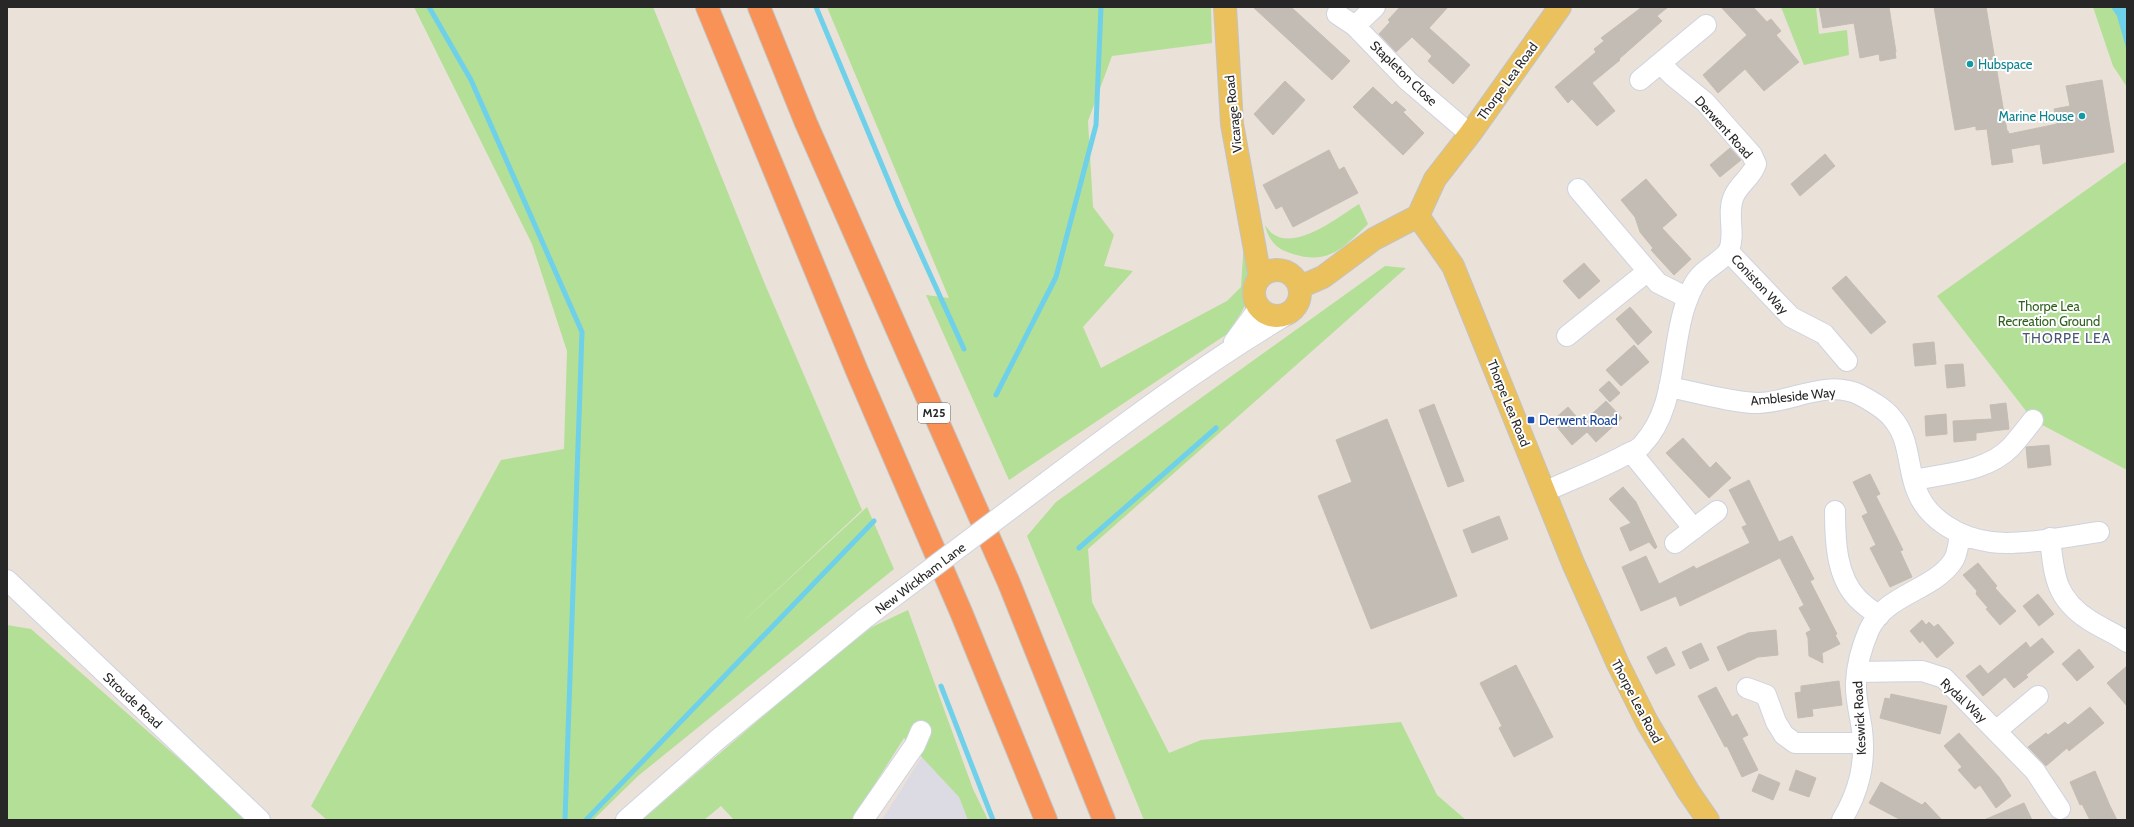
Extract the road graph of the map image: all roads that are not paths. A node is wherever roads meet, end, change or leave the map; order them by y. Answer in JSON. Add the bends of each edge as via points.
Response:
{"nodes":[{"id":1,"x":707,"y":7,"type":"edge"},
{"id":2,"x":759,"y":7,"type":"edge"},
{"id":3,"x":1225,"y":7,"type":"edge"},
{"id":4,"x":1375,"y":7,"type":"edge"},
{"id":5,"x":1560,"y":7,"type":"edge"},
{"id":6,"x":1337,"y":14,"type":"dead end"},
{"id":7,"x":1706,"y":25,"type":"dead end"},
{"id":8,"x":1355,"y":26,"type":"junction"},
{"id":9,"x":1661,"y":64,"type":"junction"},
{"id":10,"x":1640,"y":80,"type":"dead end"},
{"id":11,"x":1470,"y":134,"type":"junction"},
{"id":12,"x":1578,"y":189,"type":"dead end"},
{"id":13,"x":1418,"y":216,"type":"junction"},
{"id":14,"x":1728,"y":251,"type":"junction"},
{"id":15,"x":1648,"y":271,"type":"junction"},
{"id":16,"x":1269,"y":274,"type":"junction"},
{"id":17,"x":1300,"y":287,"type":"junction"},
{"id":18,"x":1688,"y":298,"type":"junction"},
{"id":19,"x":1259,"y":308,"type":"junction"},
{"id":20,"x":1288,"y":314,"type":"junction"},
{"id":21,"x":1567,"y":336,"type":"dead end"},
{"id":22,"x":1227,"y":352,"type":"junction"},
{"id":23,"x":1847,"y":361,"type":"dead end"},
{"id":24,"x":1669,"y":387,"type":"junction"},
{"id":25,"x":2033,"y":420,"type":"dead end"},
{"id":26,"x":1631,"y":452,"type":"junction"},
{"id":27,"x":1914,"y":480,"type":"junction"},
{"id":28,"x":1544,"y":492,"type":"junction"},
{"id":29,"x":1717,"y":511,"type":"dead end"},
{"id":30,"x":1835,"y":511,"type":"dead end"},
{"id":31,"x":1694,"y":529,"type":"junction"},
{"id":32,"x":2099,"y":532,"type":"dead end"},
{"id":33,"x":1960,"y":535,"type":"junction"},
{"id":34,"x":2050,"y":538,"type":"junction"},
{"id":35,"x":1676,"y":543,"type":"dead end"},
{"id":36,"x":7,"y":580,"type":"edge"},
{"id":37,"x":1879,"y":616,"type":"junction"},
{"id":38,"x":2127,"y":642,"type":"edge"},
{"id":39,"x":1857,"y":672,"type":"junction"},
{"id":40,"x":1748,"y":688,"type":"dead end"},
{"id":41,"x":2038,"y":696,"type":"dead end"},
{"id":42,"x":921,"y":731,"type":"dead end"},
{"id":43,"x":1996,"y":731,"type":"junction"},
{"id":44,"x":1862,"y":743,"type":"junction"},
{"id":45,"x":2060,"y":809,"type":"dead end"},
{"id":46,"x":1843,"y":819,"type":"edge"},
{"id":47,"x":260,"y":820,"type":"edge"},
{"id":48,"x":626,"y":820,"type":"edge"},
{"id":49,"x":863,"y":820,"type":"edge"},
{"id":50,"x":1046,"y":820,"type":"edge"},
{"id":51,"x":1104,"y":820,"type":"edge"},
{"id":52,"x":1708,"y":820,"type":"edge"}],
"edges":[{"from":1,"to":50,"type":"highway"},
{"from":2,"to":51,"type":"highway","number":"M25","via":[[806,123],[1009,583]]},
{"from":3,"to":16,"type":"main road","name":"Vicarage Road","via":[[1232,124],[1248,220]]},
{"from":4,"to":8,"type":"street"},
{"from":5,"to":11,"type":"main road","name":"Thorpe Lea Road"},
{"from":6,"to":8,"type":"street","name":"Stapleton Close"},
{"from":7,"to":9,"type":"street"},
{"from":8,"to":11,"type":"street","name":"Stapleton Close","via":[[1408,81]]},
{"from":9,"to":10,"type":"street"},
{"from":9,"to":14,"type":"street","name":"Derwent Road","via":[[1705,102],[1752,155],[1756,164],[1754,171],[1733,197]]},
{"from":11,"to":13,"type":"main road","name":"Thorpe Lea Road","via":[[1435,179]]},
{"from":12,"to":15,"type":"street"},
{"from":13,"to":17,"type":"main road","via":[[1374,239],[1323,278]]},
{"from":13,"to":28,"type":"main road","name":"Thorpe Lea Road","via":[[1453,266]]},
{"from":14,"to":18,"type":"street","via":[[1700,275]]},
{"from":14,"to":23,"type":"street","name":"Coniston Way","via":[[1791,317],[1824,334]]},
{"from":15,"to":18,"type":"street","via":[[1658,284]]},
{"from":15,"to":21,"type":"street"},
{"from":16,"to":17,"type":"main road","via":[[1293,275]]},
{"from":16,"to":19,"type":"main road","via":[[1254,289]]},
{"from":17,"to":20,"type":"main road","via":[[1300,301]]},
{"from":18,"to":24,"type":"street"},
{"from":19,"to":20,"type":"main road","via":[[1272,316]]},
{"from":19,"to":22,"type":"street","name":"New Wickham Lane"},
{"from":20,"to":22,"type":"street","name":"New Wickham Lane"},
{"from":22,"to":48,"type":"street","name":"New Wickham Lane","bridge":true,"via":[[1122,425],[864,619],[717,740]]},
{"from":24,"to":26,"type":"street","via":[[1665,408],[1654,428],[1641,446]]},
{"from":24,"to":27,"type":"street","name":"Ambleside Way","via":[[1759,403],[1835,389],[1858,394],[1892,417],[1907,445]]},
{"from":25,"to":27,"type":"street","via":[[2010,448],[1992,461],[1974,469]]},
{"from":26,"to":28,"type":"street"},
{"from":26,"to":31,"type":"street"},
{"from":27,"to":33,"type":"street","name":"Ambleside Way","via":[[1926,508]]},
{"from":28,"to":52,"type":"main road","name":"Thorpe Lea Road","via":[[1618,664],[1647,722]]},
{"from":29,"to":31,"type":"street"},
{"from":30,"to":37,"type":"street","via":[[1835,540],[1839,563],[1857,598]]},
{"from":31,"to":35,"type":"street"},
{"from":32,"to":34,"type":"street","name":"Ambleside Way"},
{"from":33,"to":34,"type":"street","name":"Ambleside Way","via":[[1992,542]]},
{"from":33,"to":37,"type":"street","name":"Keswick Road","via":[[1953,561],[1938,575],[1889,605]]},
{"from":34,"to":38,"type":"street","via":[[2056,584],[2065,600],[2090,620]]},
{"from":36,"to":47,"type":"street","name":"Stroude Road"},
{"from":37,"to":39,"type":"street","name":"Keswick Road","via":[[1870,628]]},
{"from":39,"to":43,"type":"street","name":"Rydal Way","via":[[1922,671],[1944,678]]},
{"from":39,"to":44,"type":"street","name":"Keswick Road","via":[[1856,698]]},
{"from":40,"to":44,"type":"street","via":[[1766,695],[1776,722],[1784,735],[1795,743]]},
{"from":41,"to":43,"type":"street","name":"Rydal Way"},
{"from":42,"to":49,"type":"street","via":[[915,745]]},
{"from":43,"to":45,"type":"street","name":"Rydal Way","via":[[2035,771]]},
{"from":44,"to":46,"type":"street","name":"Keswick Road","via":[[1861,774],[1855,797]]}]}
